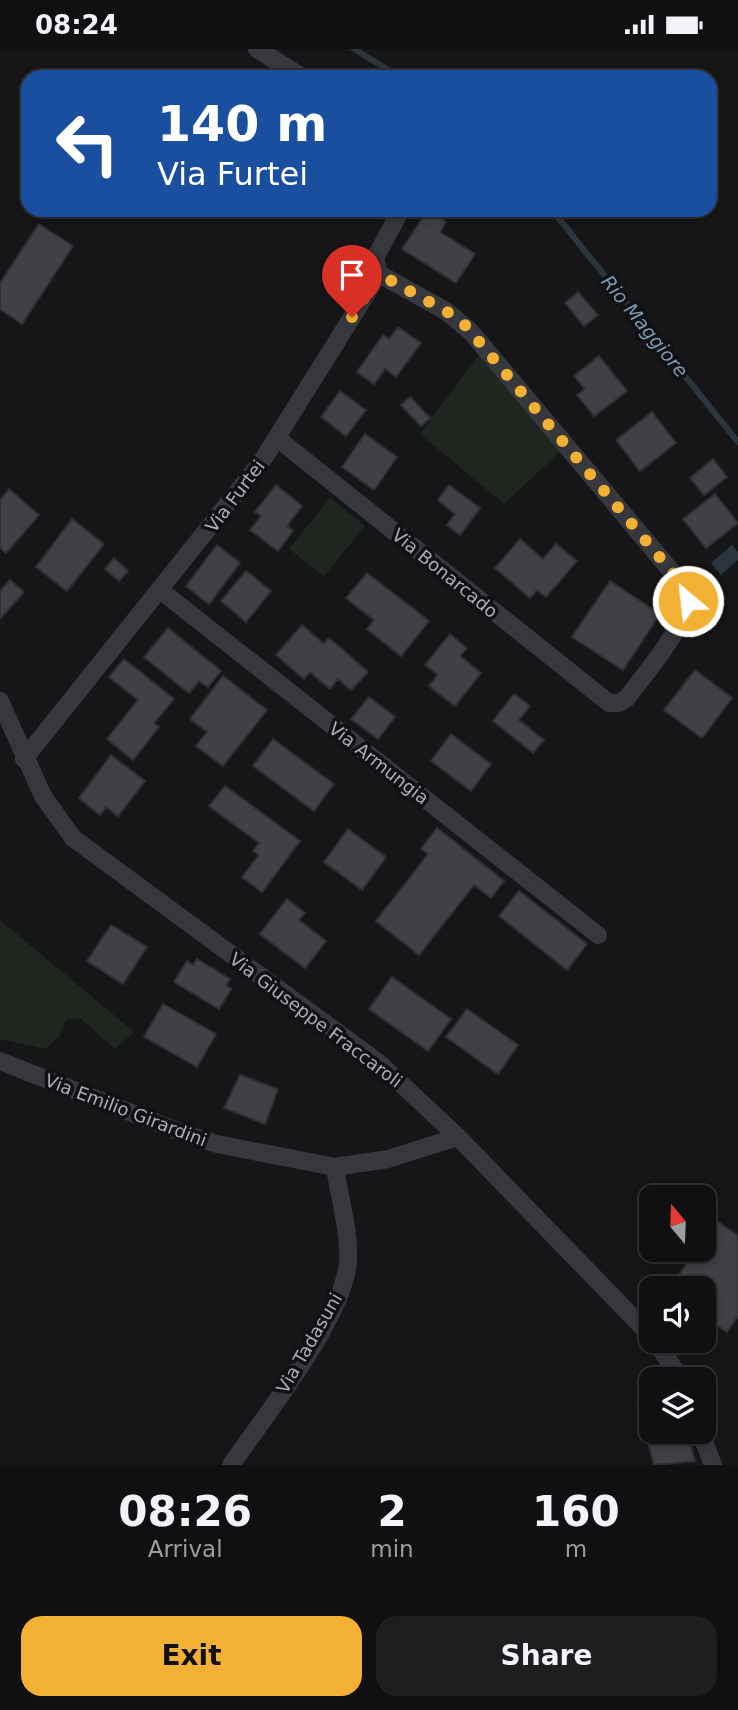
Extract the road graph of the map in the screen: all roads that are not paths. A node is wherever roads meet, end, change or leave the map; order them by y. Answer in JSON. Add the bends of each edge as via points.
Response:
{"nodes":[{"id":1,"x":257,"y":49,"type":"edge"},
{"id":2,"x":291,"y":70,"type":"edge"},
{"id":3,"x":397,"y":217,"type":"edge"},
{"id":4,"x":379,"y":274,"type":"junction"},
{"id":5,"x":277,"y":438,"type":"junction"},
{"id":6,"x":160,"y":590,"type":"junction"},
{"id":7,"x":0,"y":701,"type":"edge"},
{"id":8,"x":24,"y":759,"type":"junction"},
{"id":9,"x":598,"y":935,"type":"dead end"},
{"id":10,"x":0,"y":1061,"type":"edge"},
{"id":11,"x":458,"y":1137,"type":"junction"},
{"id":12,"x":335,"y":1167,"type":"junction"},
{"id":13,"x":639,"y":1324,"type":"edge"},
{"id":14,"x":706,"y":1444,"type":"edge"},
{"id":15,"x":230,"y":1465,"type":"edge"},
{"id":16,"x":713,"y":1465,"type":"edge"}],
"edges":[{"from":1,"to":2,"type":"street"},
{"from":3,"to":4,"type":"street","name":"Via Furtei","via":[[375,258]]},
{"from":4,"to":5,"type":"street","name":"Via Furtei"},
{"from":4,"to":5,"type":"street","name":"Via Bonarcado","via":[[466,326],[683,585],[688,601],[681,622],[627,698],[614,704],[604,700]]},
{"from":5,"to":6,"type":"street","name":"Via Furtei"},
{"from":6,"to":8,"type":"street","name":"Via Furtei"},
{"from":6,"to":9,"type":"street","name":"Via Armungia"},
{"from":7,"to":8,"type":"street","name":"Via Giuseppe Fraccaroli"},
{"from":8,"to":11,"type":"street","name":"Via Giuseppe Fraccaroli","via":[[51,811],[81,845],[379,1063]]},
{"from":10,"to":12,"type":"street","name":"Via Emilio Girardini","via":[[185,1135]]},
{"from":11,"to":12,"type":"street","name":"Via Emilio Girardini","via":[[388,1159]]},
{"from":11,"to":13,"type":"street","name":"Via Giuseppe Fraccaroli"},
{"from":12,"to":15,"type":"street","name":"Via Tadasuni","via":[[348,1252],[342,1286],[303,1363]]},
{"from":14,"to":16,"type":"street"}]}
